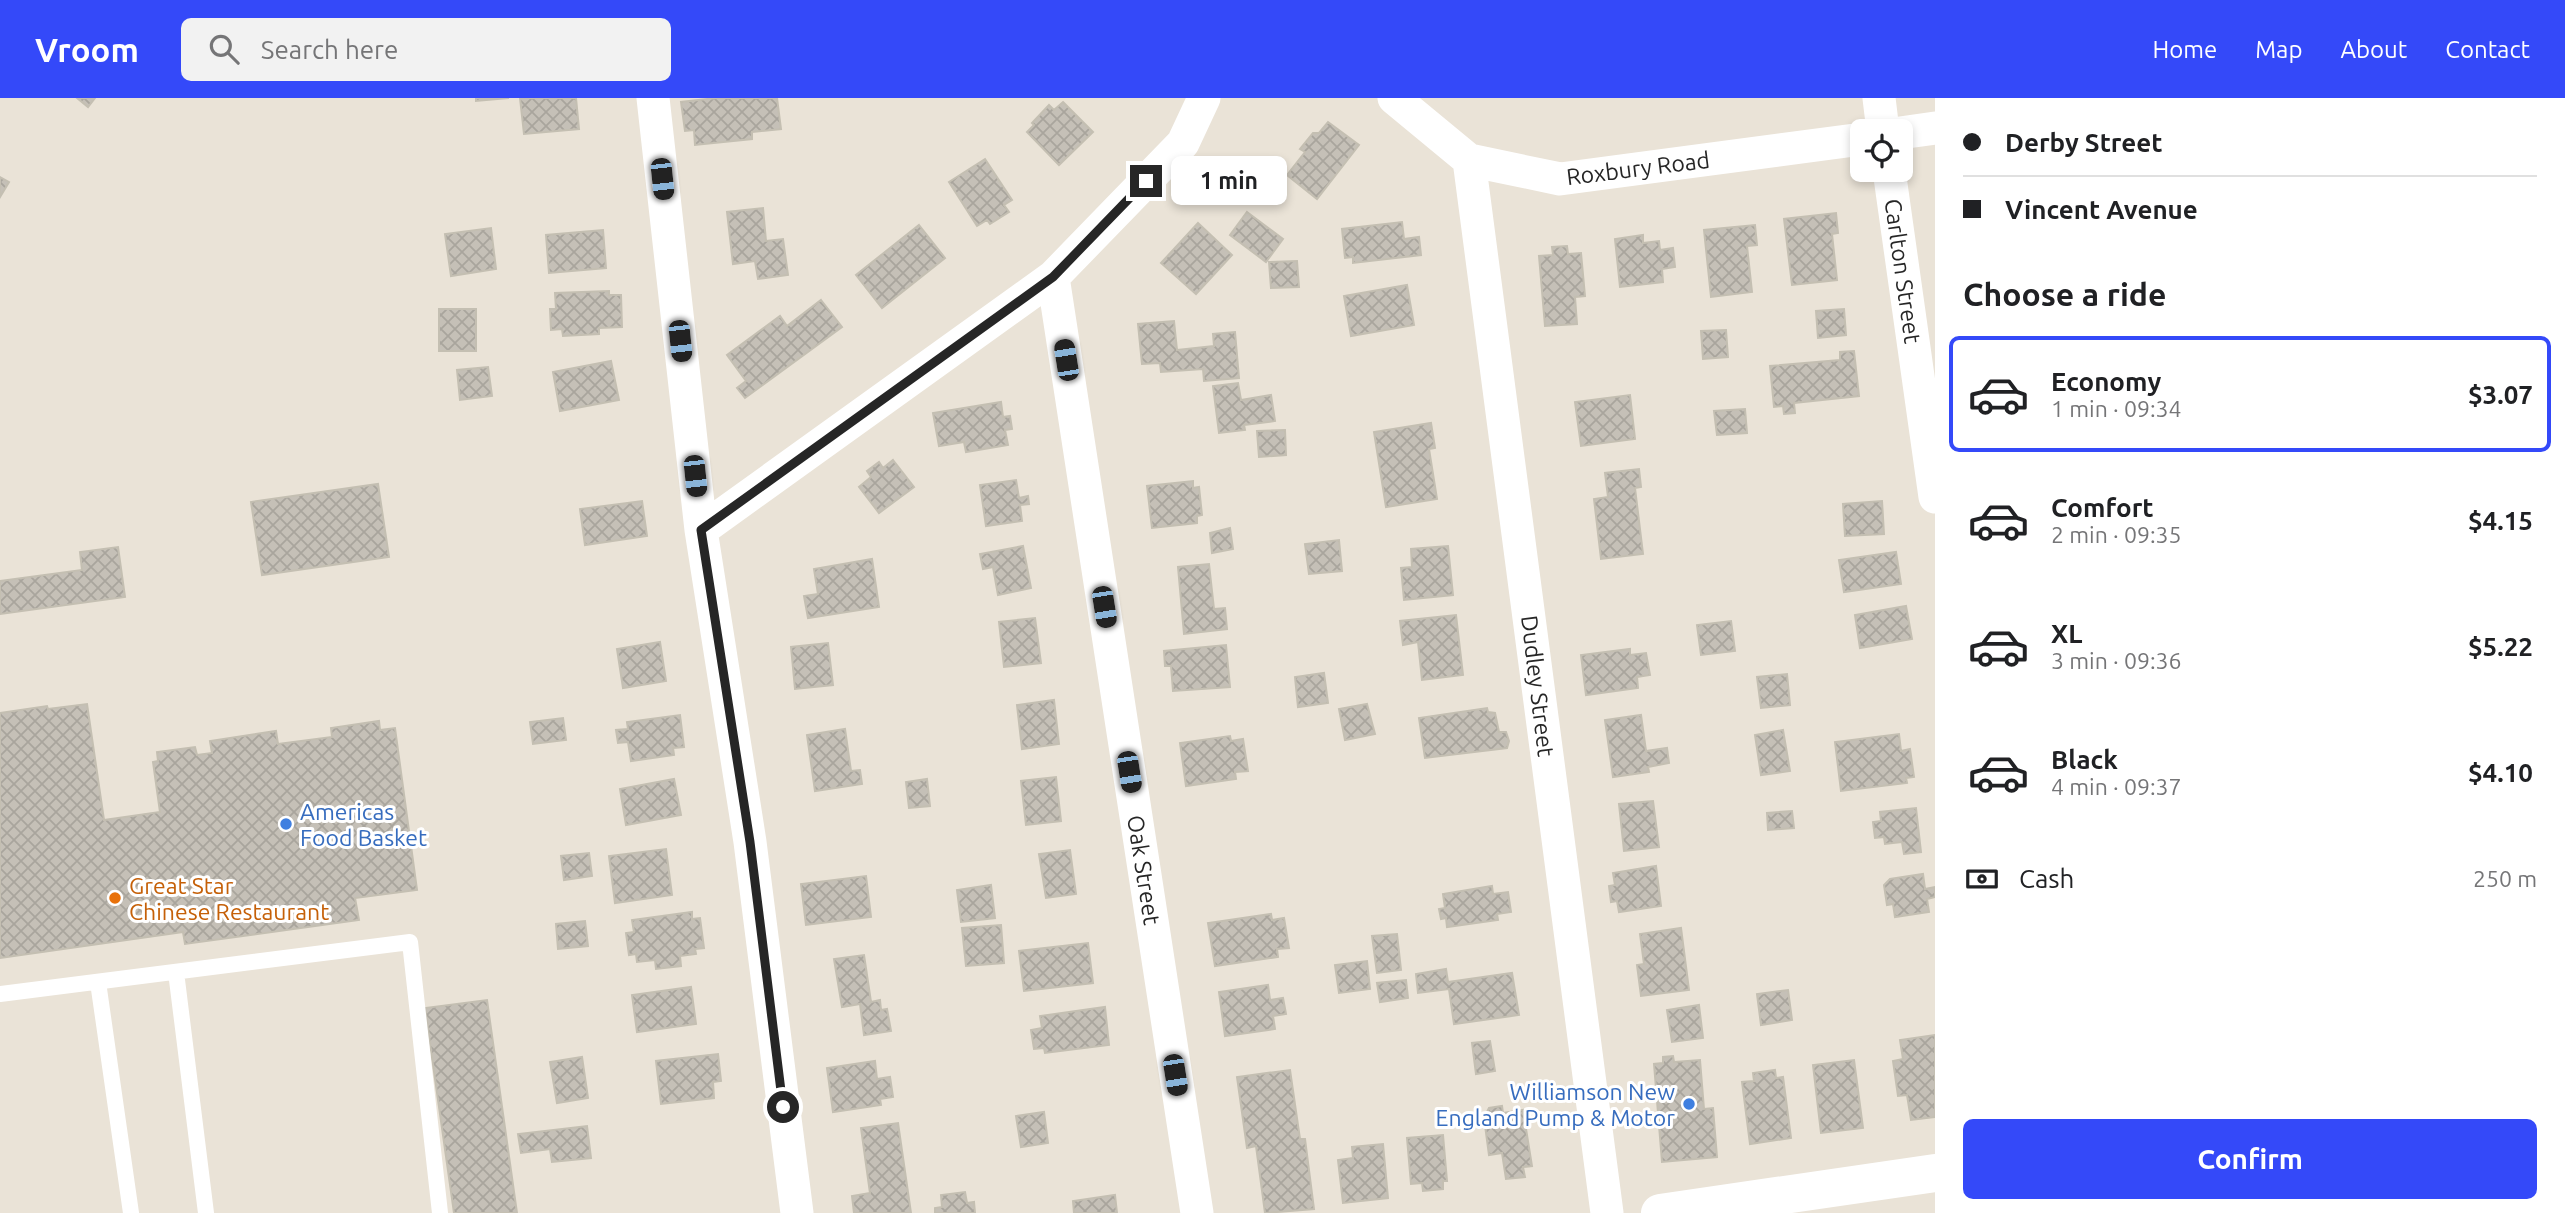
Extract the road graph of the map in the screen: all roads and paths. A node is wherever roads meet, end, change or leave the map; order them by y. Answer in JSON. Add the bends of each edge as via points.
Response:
{"nodes":[{"id":1,"x":653,"y":98,"type":"edge"},
{"id":2,"x":1204,"y":98,"type":"edge"},
{"id":3,"x":1394,"y":98,"type":"edge"},
{"id":4,"x":1879,"y":98,"type":"edge"},
{"id":5,"x":1882,"y":119,"type":"edge"},
{"id":6,"x":1935,"y":128,"type":"edge"},
{"id":7,"x":1913,"y":131,"type":"edge"},
{"id":8,"x":1850,"y":141,"type":"edge"},
{"id":9,"x":1469,"y":160,"type":"junction"},
{"id":10,"x":1891,"y":182,"type":"edge"},
{"id":11,"x":1053,"y":277,"type":"junction"},
{"id":12,"x":1935,"y":497,"type":"edge"},
{"id":13,"x":701,"y":530,"type":"junction"},
{"id":14,"x":176,"y":972,"type":"junction"},
{"id":15,"x":98,"y":982,"type":"junction"},
{"id":16,"x":0,"y":994,"type":"edge"},
{"id":17,"x":1935,"y":1172,"type":"edge"},
{"id":18,"x":131,"y":1213,"type":"edge"},
{"id":19,"x":206,"y":1213,"type":"edge"},
{"id":20,"x":440,"y":1213,"type":"edge"},
{"id":21,"x":797,"y":1213,"type":"edge"},
{"id":22,"x":1196,"y":1213,"type":"edge"},
{"id":23,"x":1607,"y":1213,"type":"edge"},
{"id":24,"x":1660,"y":1213,"type":"edge"}],
"edges":[{"from":1,"to":13,"type":"street"},
{"from":2,"to":11,"type":"street","via":[[1184,143]]},
{"from":3,"to":9,"type":"street","name":"Roxbury Road"},
{"from":4,"to":5,"type":"street"},
{"from":6,"to":7,"type":"street"},
{"from":8,"to":9,"type":"street","name":"Roxbury Road","via":[[1559,179]]},
{"from":9,"to":23,"type":"street","name":"Dudley Street"},
{"from":10,"to":12,"type":"street","name":"Carlton Street"},
{"from":11,"to":13,"type":"street"},
{"from":11,"to":22,"type":"street","name":"Oak Street"},
{"from":13,"to":21,"type":"street","via":[[750,842]]},
{"from":14,"to":15,"type":"lane"},
{"from":14,"to":19,"type":"lane"},
{"from":14,"to":20,"type":"lane","via":[[410,942]]},
{"from":15,"to":16,"type":"lane"},
{"from":15,"to":18,"type":"lane"},
{"from":17,"to":24,"type":"street"}]}
